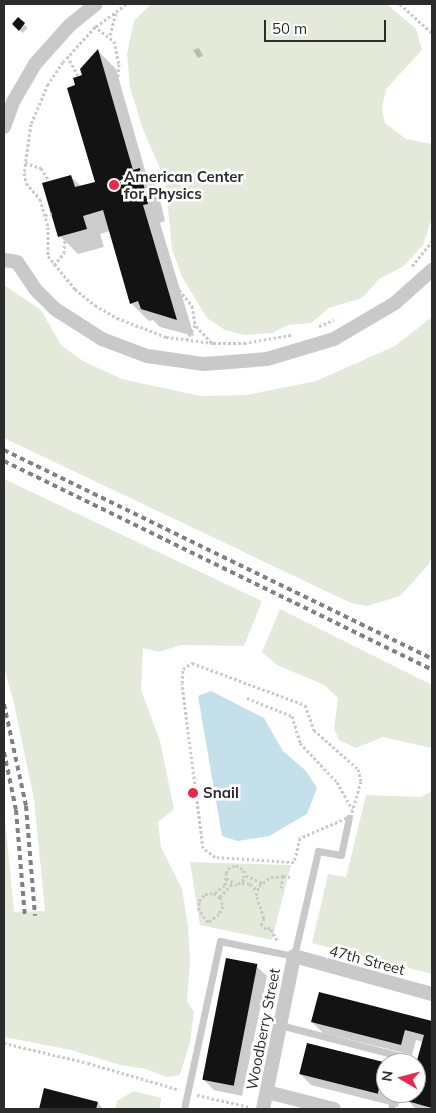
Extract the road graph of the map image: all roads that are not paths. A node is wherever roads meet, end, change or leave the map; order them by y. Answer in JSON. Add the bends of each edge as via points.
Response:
{"nodes":[{"id":1,"x":96,"y":4,"type":"edge"},
{"id":2,"x":4,"y":128,"type":"edge"},
{"id":3,"x":4,"y":260,"type":"edge"},
{"id":4,"x":432,"y":270,"type":"edge"},
{"id":5,"x":350,"y":815,"type":"road end"},
{"id":6,"x":294,"y":956,"type":"junction"},
{"id":7,"x":432,"y":994,"type":"edge"},
{"id":8,"x":280,"y":1025,"type":"junction"},
{"id":9,"x":388,"y":1053,"type":"edge"},
{"id":10,"x":267,"y":1092,"type":"junction"},
{"id":11,"x":184,"y":1109,"type":"edge"},
{"id":12,"x":259,"y":1109,"type":"edge"},
{"id":13,"x":334,"y":1109,"type":"edge"}],
"edges":[{"from":1,"to":2,"type":"street","via":[[70,25],[35,64],[13,102]]},
{"from":3,"to":4,"type":"street","via":[[17,262],[35,289],[55,309],[102,339],[147,356],[204,364],[267,359],[334,339],[395,303]]},
{"from":5,"to":6,"type":"lane","via":[[341,856],[318,850]]},
{"from":6,"to":7,"type":"street","name":"47th Street"},
{"from":6,"to":8,"type":"street","name":"Woodberry Street"},
{"from":6,"to":11,"type":"lane","via":[[220,941]]},
{"from":8,"to":9,"type":"lane"},
{"from":8,"to":10,"type":"street","name":"Woodberry Street"},
{"from":10,"to":12,"type":"street","name":"Woodberry Street"},
{"from":10,"to":13,"type":"street"}]}
